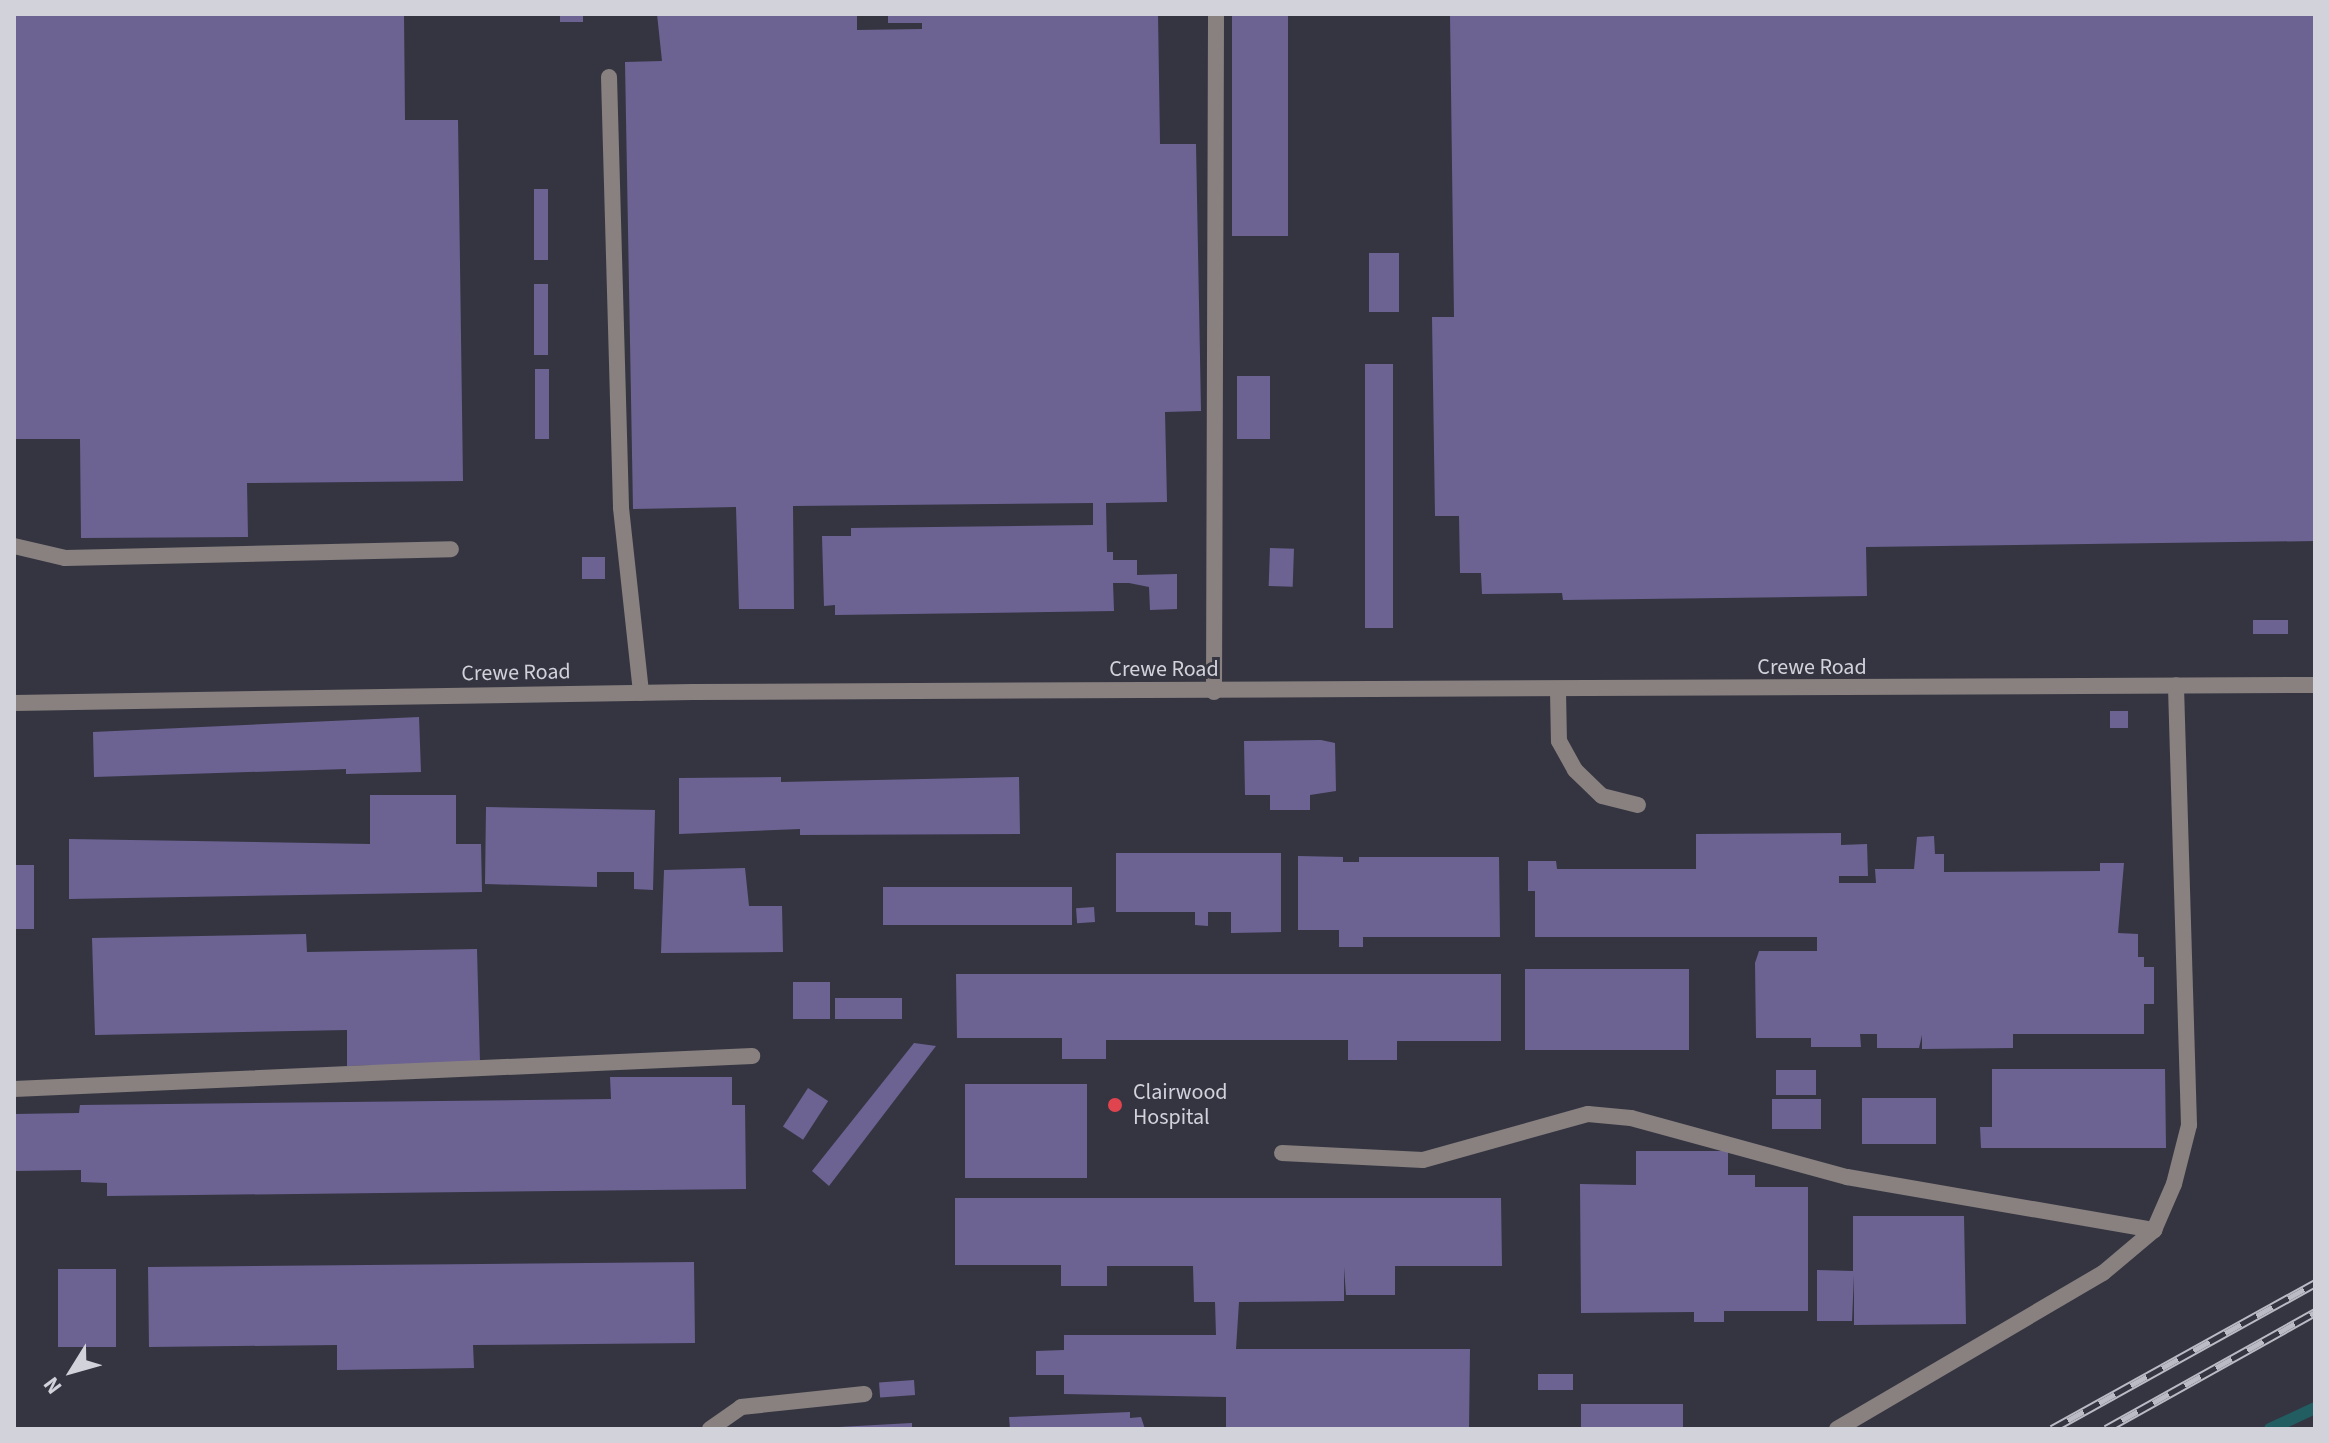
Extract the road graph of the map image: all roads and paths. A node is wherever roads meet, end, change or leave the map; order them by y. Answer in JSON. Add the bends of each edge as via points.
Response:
{"nodes":[{"id":1,"x":1216,"y":14,"type":"edge"},
{"id":2,"x":609,"y":77,"type":"dead end"},
{"id":3,"x":14,"y":546,"type":"edge"},
{"id":4,"x":451,"y":549,"type":"dead end"},
{"id":5,"x":2176,"y":685,"type":"junction"},
{"id":6,"x":2315,"y":685,"type":"edge"},
{"id":7,"x":1558,"y":691,"type":"junction"},
{"id":8,"x":1214,"y":692,"type":"junction"},
{"id":9,"x":641,"y":693,"type":"junction"},
{"id":10,"x":14,"y":703,"type":"edge"},
{"id":11,"x":1638,"y":805,"type":"dead end"},
{"id":12,"x":752,"y":1056,"type":"dead end"},
{"id":13,"x":14,"y":1089,"type":"edge"},
{"id":14,"x":1282,"y":1153,"type":"dead end"},
{"id":15,"x":2154,"y":1230,"type":"junction"},
{"id":16,"x":864,"y":1394,"type":"dead end"},
{"id":17,"x":710,"y":1429,"type":"edge"},
{"id":18,"x":1837,"y":1429,"type":"edge"}],
"edges":[{"from":1,"to":8,"type":"street"},
{"from":2,"to":9,"type":"street","via":[[621,508]]},
{"from":3,"to":4,"type":"street","via":[[65,558]]},
{"from":5,"to":6,"type":"street","name":"Crewe Road"},
{"from":5,"to":7,"type":"street","name":"Crewe Road"},
{"from":5,"to":15,"type":"street","via":[[2189,1125],[2174,1184]]},
{"from":7,"to":8,"type":"street","name":"Crewe Road"},
{"from":7,"to":11,"type":"street","via":[[1559,741],[1575,770],[1602,796]]},
{"from":8,"to":9,"type":"street","name":"Crewe Road"},
{"from":9,"to":10,"type":"street","name":"Crewe Road"},
{"from":12,"to":13,"type":"street"},
{"from":14,"to":15,"type":"street","via":[[1423,1160],[1588,1114],[1631,1118],[1847,1177]]},
{"from":15,"to":18,"type":"street","via":[[2103,1273]]},
{"from":16,"to":17,"type":"street","via":[[741,1407]]}]}
